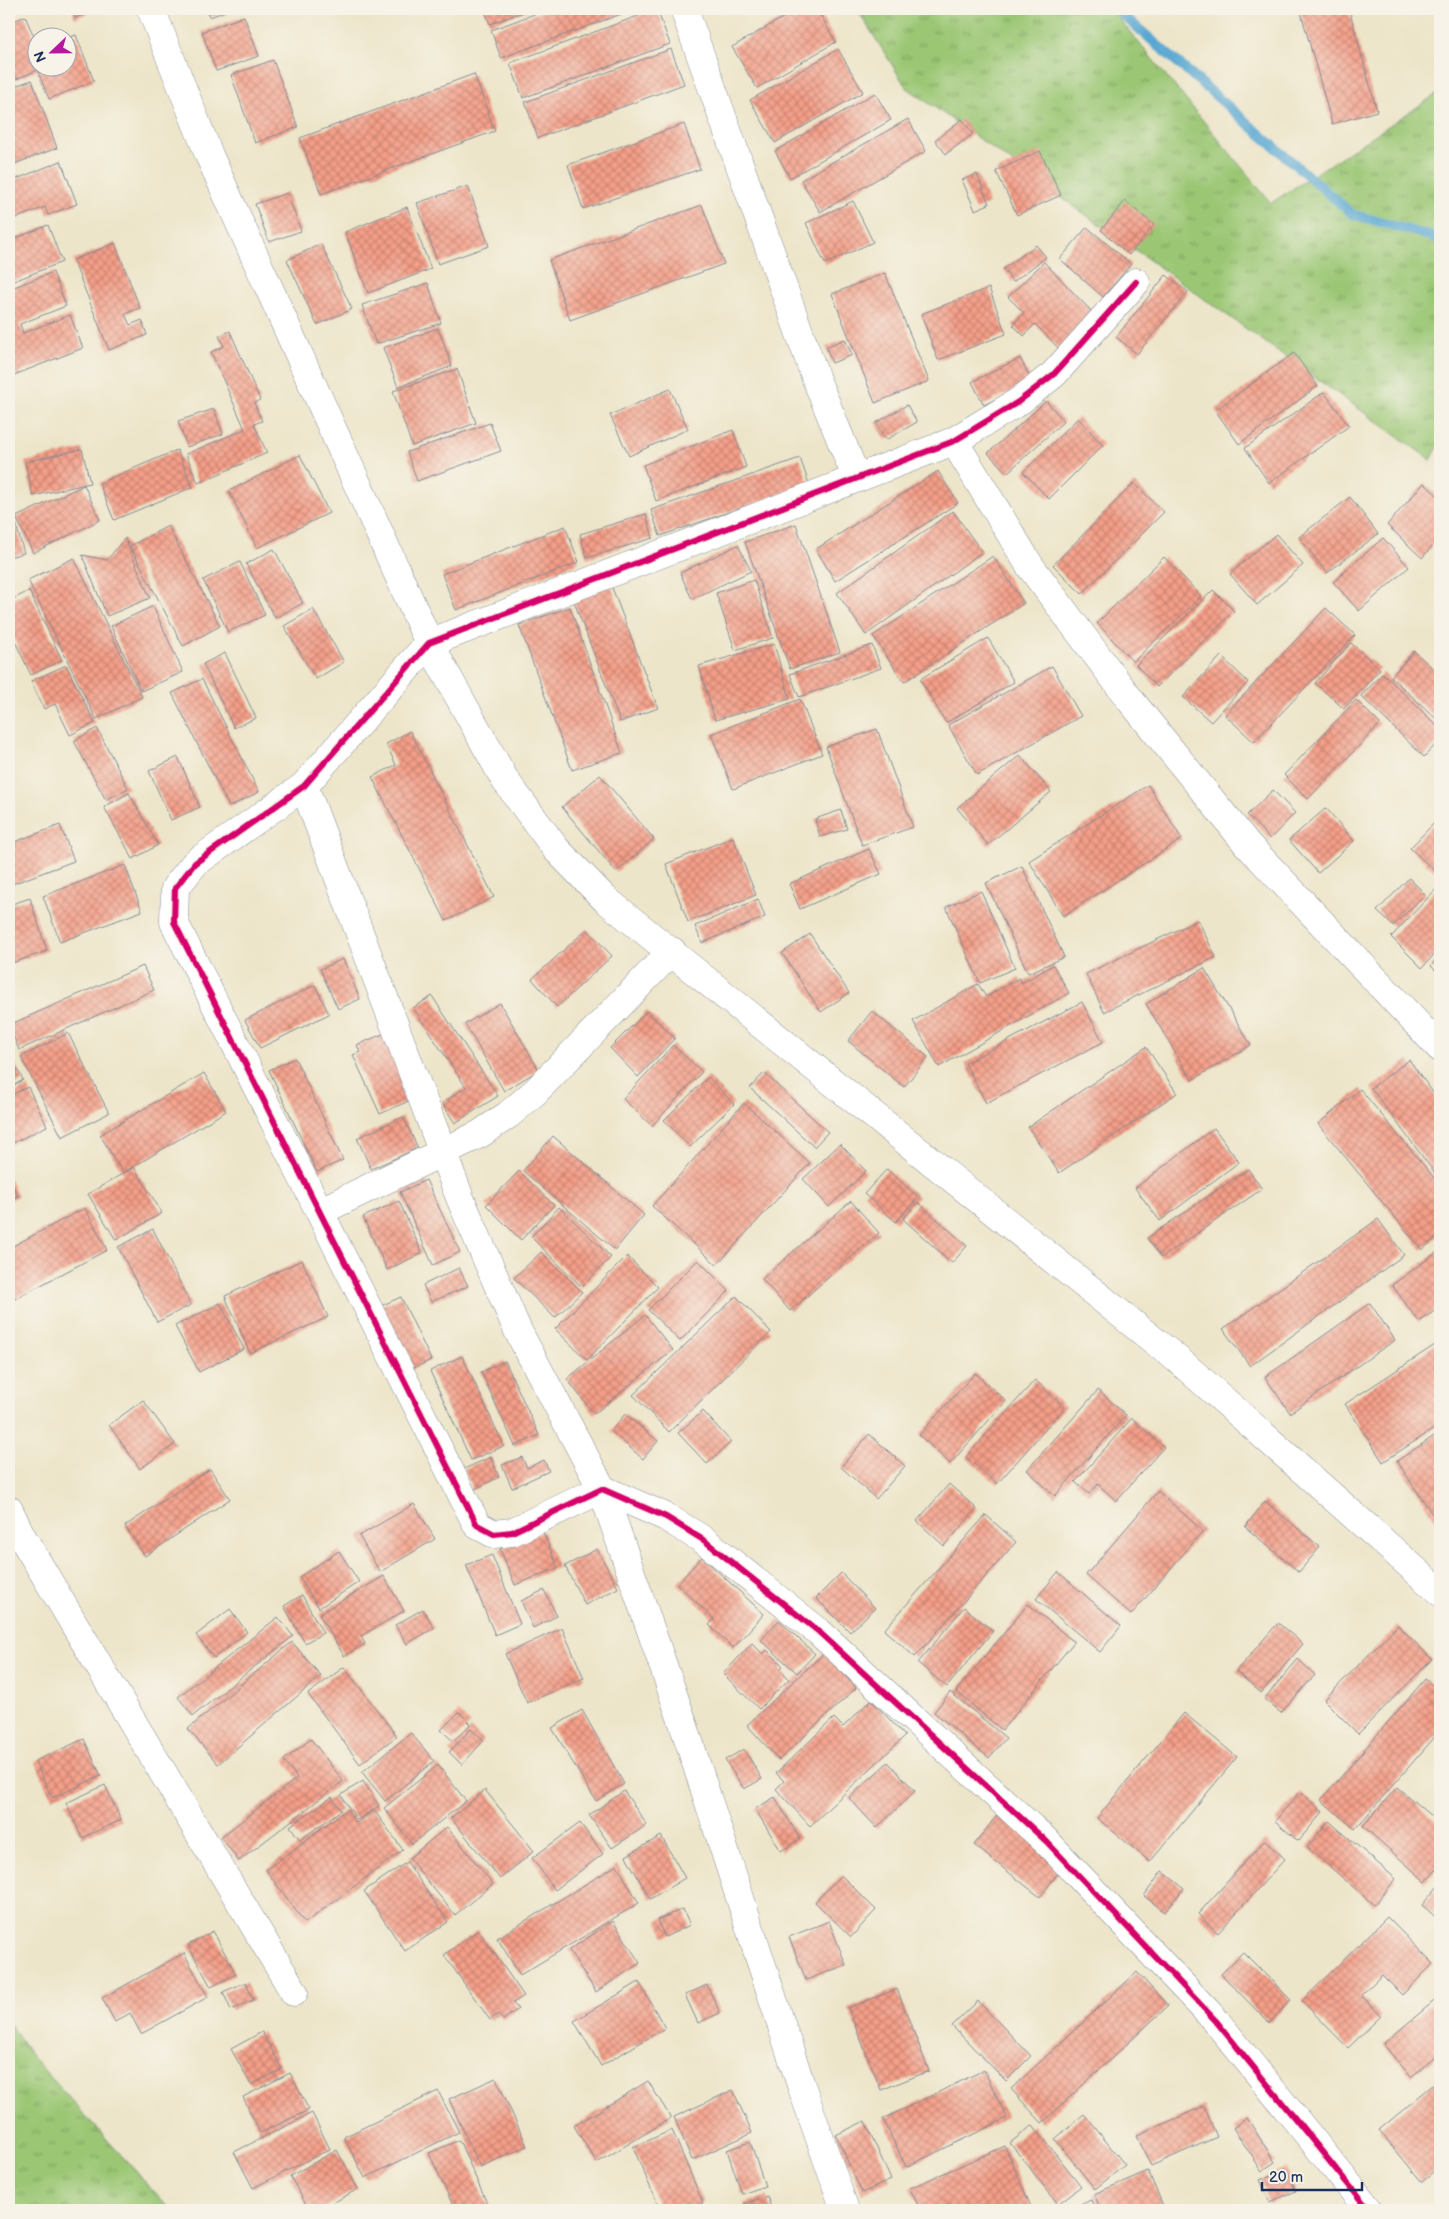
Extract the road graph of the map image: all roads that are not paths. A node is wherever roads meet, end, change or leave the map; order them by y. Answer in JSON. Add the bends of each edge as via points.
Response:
{"nodes":[{"id":1,"x":151,"y":9,"type":"edge"},
{"id":2,"x":684,"y":9,"type":"edge"},
{"id":3,"x":1136,"y":282,"type":"dead end"},
{"id":4,"x":954,"y":441,"type":"junction"},
{"id":5,"x":856,"y":477,"type":"junction"},
{"id":6,"x":429,"y":643,"type":"junction"},
{"id":7,"x":304,"y":786,"type":"junction"},
{"id":8,"x":672,"y":951,"type":"junction"},
{"id":9,"x":1440,"y":1048,"type":"edge"},
{"id":10,"x":442,"y":1153,"type":"junction"},
{"id":11,"x":321,"y":1211,"type":"junction"},
{"id":12,"x":602,"y":1489,"type":"junction"},
{"id":13,"x":9,"y":1510,"type":"edge"},
{"id":14,"x":1440,"y":1592,"type":"edge"},
{"id":15,"x":294,"y":1992,"type":"dead end"},
{"id":16,"x":845,"y":2210,"type":"edge"},
{"id":17,"x":1369,"y":2210,"type":"edge"}],
"edges":[{"from":1,"to":6,"type":"street","via":[[209,155]]},
{"from":2,"to":5,"type":"street","via":[[816,379]]},
{"from":3,"to":4,"type":"street","via":[[1054,374],[1018,402]]},
{"from":4,"to":5,"type":"street"},
{"from":4,"to":9,"type":"street","via":[[1030,566],[1137,708],[1247,844]]},
{"from":5,"to":6,"type":"street"},
{"from":6,"to":7,"type":"street"},
{"from":6,"to":8,"type":"street","via":[[505,780],[556,849],[605,898]]},
{"from":7,"to":10,"type":"street"},
{"from":7,"to":11,"type":"street","via":[[195,863],[175,888],[174,922]]},
{"from":8,"to":10,"type":"street","via":[[535,1092],[480,1134]]},
{"from":8,"to":14,"type":"street","via":[[1183,1364]]},
{"from":10,"to":11,"type":"street"},
{"from":10,"to":12,"type":"street","via":[[518,1331]]},
{"from":11,"to":12,"type":"street","via":[[477,1525],[494,1534],[512,1532]]},
{"from":12,"to":16,"type":"street"},
{"from":12,"to":17,"type":"street","via":[[666,1517],[705,1541],[819,1632],[1046,1841],[1216,2021]]},
{"from":13,"to":15,"type":"street"}]}
